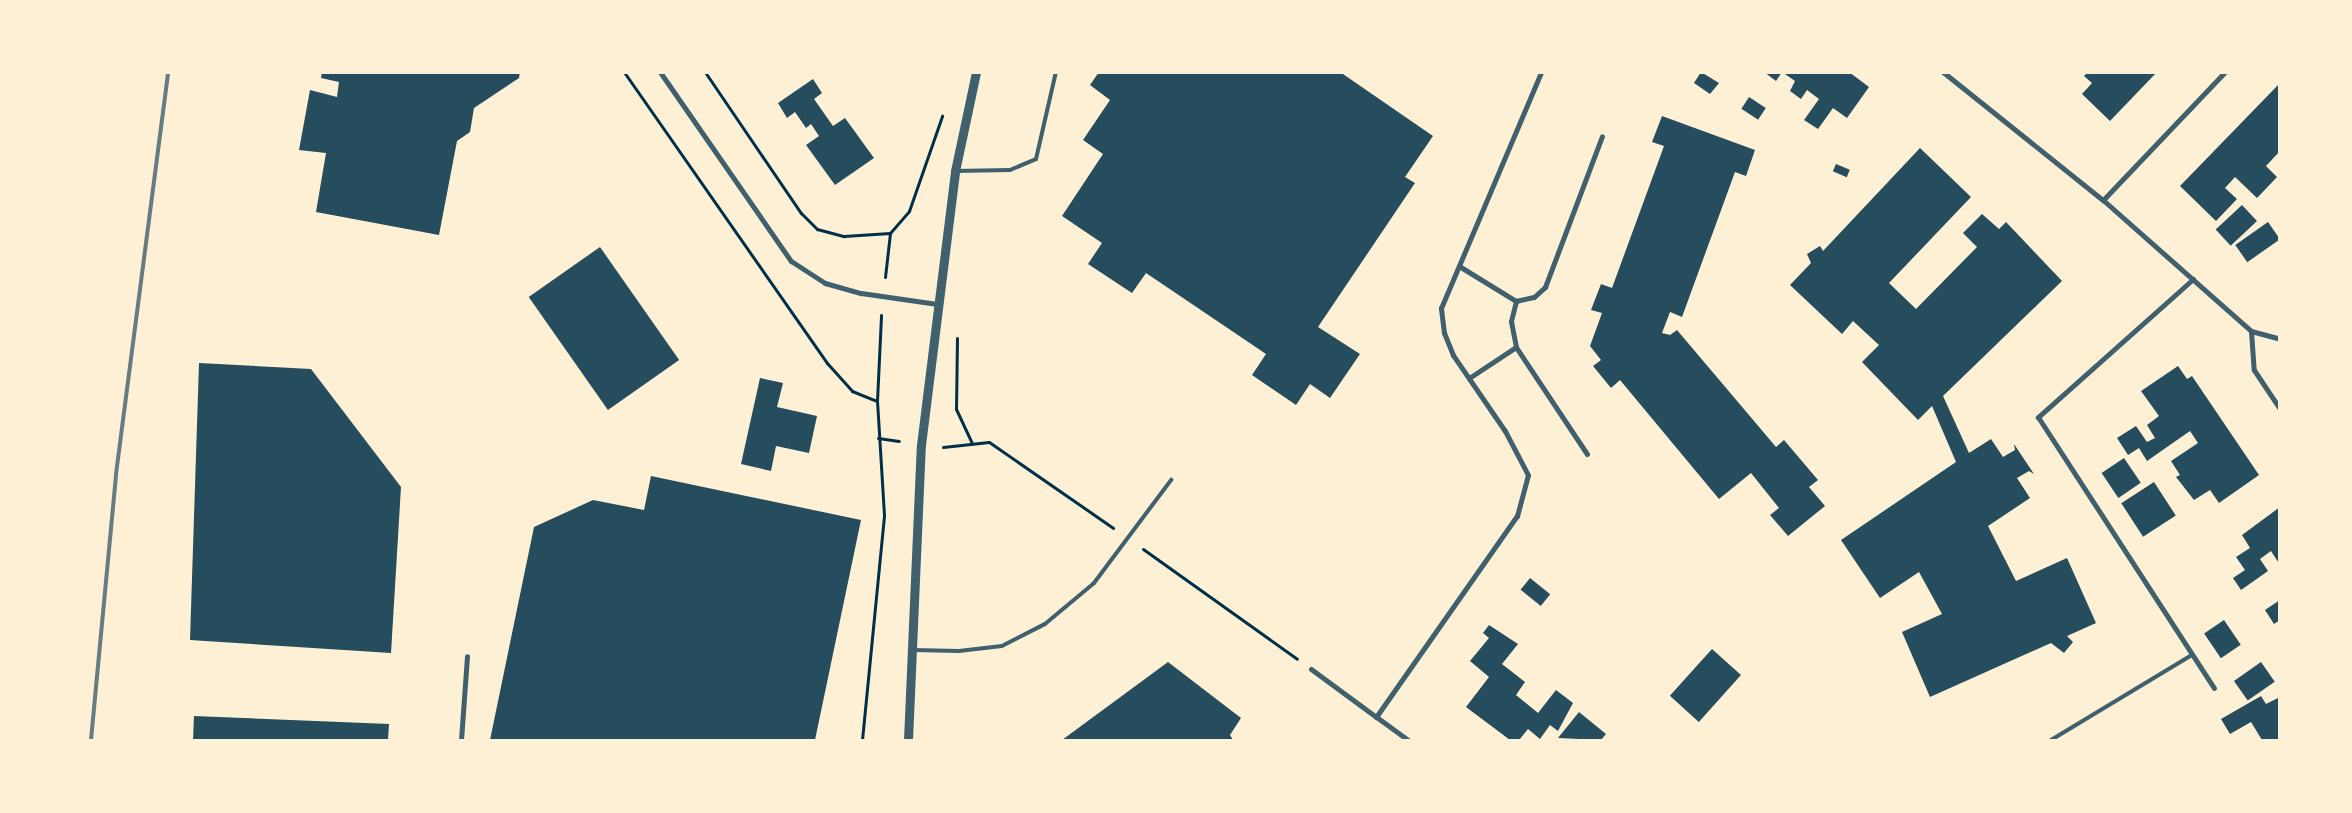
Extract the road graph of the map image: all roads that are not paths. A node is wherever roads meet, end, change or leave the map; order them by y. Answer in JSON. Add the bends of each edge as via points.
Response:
{"nodes":[{"id":1,"x":660,"y":72,"type":"edge"},
{"id":2,"x":976,"y":72,"type":"edge"},
{"id":3,"x":1056,"y":72,"type":"edge"},
{"id":4,"x":1542,"y":72,"type":"edge"},
{"id":5,"x":1943,"y":72,"type":"edge"},
{"id":6,"x":2225,"y":72,"type":"edge"},
{"id":7,"x":1602,"y":136,"type":"dead end"},
{"id":8,"x":955,"y":170,"type":"junction"},
{"id":9,"x":2103,"y":200,"type":"junction"},
{"id":10,"x":1459,"y":266,"type":"junction"},
{"id":11,"x":2192,"y":279,"type":"junction"},
{"id":12,"x":1516,"y":301,"type":"junction"},
{"id":13,"x":937,"y":304,"type":"junction"},
{"id":14,"x":2251,"y":331,"type":"junction"},
{"id":15,"x":2280,"y":339,"type":"edge"},
{"id":16,"x":1516,"y":347,"type":"junction"},
{"id":17,"x":1470,"y":378,"type":"junction"},
{"id":18,"x":2280,"y":409,"type":"edge"},
{"id":19,"x":1587,"y":454,"type":"dead end"},
{"id":20,"x":1171,"y":480,"type":"dead end"},
{"id":21,"x":913,"y":650,"type":"junction"},
{"id":22,"x":2192,"y":655,"type":"junction"},
{"id":23,"x":467,"y":656,"type":"dead end"},
{"id":24,"x":1311,"y":669,"type":"road end"},
{"id":25,"x":2214,"y":688,"type":"dead end"},
{"id":26,"x":1376,"y":717,"type":"junction"},
{"id":27,"x":461,"y":740,"type":"edge"},
{"id":28,"x":908,"y":740,"type":"edge"},
{"id":29,"x":1408,"y":740,"type":"edge"},
{"id":30,"x":2051,"y":740,"type":"edge"}],
"edges":[{"from":1,"to":13,"type":"street","via":[[791,261],[825,283],[882,297]]},
{"from":2,"to":8,"type":"street"},
{"from":3,"to":8,"type":"lane","via":[[1036,160],[1010,170]]},
{"from":4,"to":10,"type":"street"},
{"from":5,"to":9,"type":"street"},
{"from":6,"to":9,"type":"street"},
{"from":7,"to":12,"type":"street","via":[[1545,287],[1534,297]]},
{"from":8,"to":13,"type":"street"},
{"from":9,"to":11,"type":"street"},
{"from":10,"to":12,"type":"street"},
{"from":10,"to":17,"type":"street","via":[[1441,308],[1444,333]]},
{"from":11,"to":14,"type":"street"},
{"from":11,"to":22,"type":"street","via":[[2038,417]]},
{"from":12,"to":16,"type":"street","via":[[1511,321]]},
{"from":13,"to":21,"type":"street","via":[[921,445]]},
{"from":14,"to":15,"type":"street"},
{"from":14,"to":18,"type":"street","via":[[2254,370]]},
{"from":16,"to":17,"type":"street"},
{"from":16,"to":19,"type":"street"},
{"from":17,"to":26,"type":"street","via":[[1528,474],[1517,516]]},
{"from":20,"to":21,"type":"lane","via":[[1094,583],[1046,624],[1002,646],[959,651]]},
{"from":21,"to":28,"type":"street"},
{"from":22,"to":25,"type":"street"},
{"from":22,"to":30,"type":"lane"},
{"from":23,"to":27,"type":"street"},
{"from":24,"to":26,"type":"street"},
{"from":26,"to":29,"type":"street"}]}
